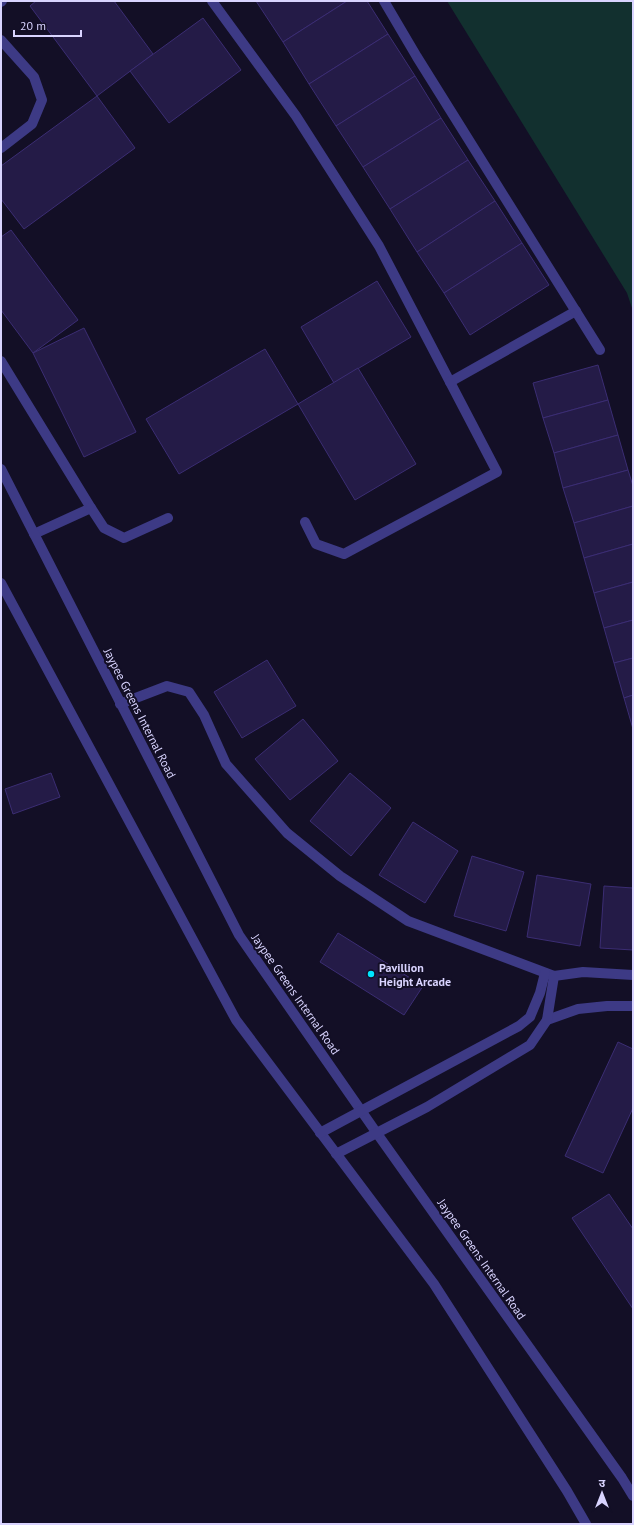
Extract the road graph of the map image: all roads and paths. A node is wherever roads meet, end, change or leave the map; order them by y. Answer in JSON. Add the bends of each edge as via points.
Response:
{"nodes":[{"id":1,"x":212,"y":1,"type":"edge"},
{"id":2,"x":384,"y":1,"type":"edge"},
{"id":3,"x":1,"y":40,"type":"edge"},
{"id":4,"x":1,"y":148,"type":"edge"},
{"id":5,"x":576,"y":310,"type":"junction"},
{"id":6,"x":600,"y":350,"type":"dead end"},
{"id":7,"x":1,"y":361,"type":"edge"},
{"id":8,"x":450,"y":382,"type":"junction"},
{"id":9,"x":1,"y":469,"type":"edge"},
{"id":10,"x":91,"y":508,"type":"junction"},
{"id":11,"x":168,"y":518,"type":"dead end"},
{"id":12,"x":305,"y":522,"type":"dead end"},
{"id":13,"x":34,"y":534,"type":"junction"},
{"id":14,"x":1,"y":583,"type":"edge"},
{"id":15,"x":120,"y":704,"type":"junction"},
{"id":16,"x":549,"y":974,"type":"junction"},
{"id":17,"x":633,"y":975,"type":"edge"},
{"id":18,"x":633,"y":1006,"type":"edge"},
{"id":19,"x":547,"y":1020,"type":"junction"},
{"id":20,"x":362,"y":1111,"type":"junction"},
{"id":21,"x":376,"y":1132,"type":"junction"},
{"id":22,"x":320,"y":1133,"type":"junction"},
{"id":23,"x":336,"y":1154,"type":"junction"},
{"id":24,"x":633,"y":1496,"type":"edge"},
{"id":25,"x":586,"y":1524,"type":"edge"}],
"edges":[{"from":1,"to":8,"type":"street","via":[[296,116],[379,246]]},
{"from":2,"to":5,"type":"street"},
{"from":3,"to":4,"type":"street","via":[[34,77],[42,100],[32,124]]},
{"from":5,"to":6,"type":"street"},
{"from":5,"to":8,"type":"street"},
{"from":7,"to":10,"type":"street"},
{"from":8,"to":12,"type":"street","via":[[496,472],[344,554],[316,544]]},
{"from":9,"to":13,"type":"street","name":"Jaypee Greens Internal Road"},
{"from":10,"to":11,"type":"street","via":[[104,528],[124,538]]},
{"from":10,"to":13,"type":"street"},
{"from":13,"to":15,"type":"street","name":"Jaypee Greens Internal Road"},
{"from":14,"to":22,"type":"street","via":[[236,1020]]},
{"from":15,"to":16,"type":"street","via":[[167,686],[189,692],[204,715],[226,764],[287,834],[340,876],[408,920]]},
{"from":15,"to":20,"type":"street","name":"Jaypee Greens Internal Road","via":[[238,936]]},
{"from":16,"to":17,"type":"street","via":[[583,972]]},
{"from":16,"to":19,"type":"street"},
{"from":16,"to":20,"type":"street","via":[[530,1016],[519,1026]]},
{"from":18,"to":19,"type":"street","via":[[578,1009]]},
{"from":19,"to":21,"type":"street","via":[[530,1045],[427,1106]]},
{"from":20,"to":21,"type":"street","name":"Jaypee Greens Internal Road"},
{"from":20,"to":22,"type":"street"},
{"from":21,"to":23,"type":"street"},
{"from":21,"to":24,"type":"street","name":"Jaypee Greens Internal Road"},
{"from":22,"to":23,"type":"street"},
{"from":23,"to":25,"type":"street","via":[[434,1284]]}]}
